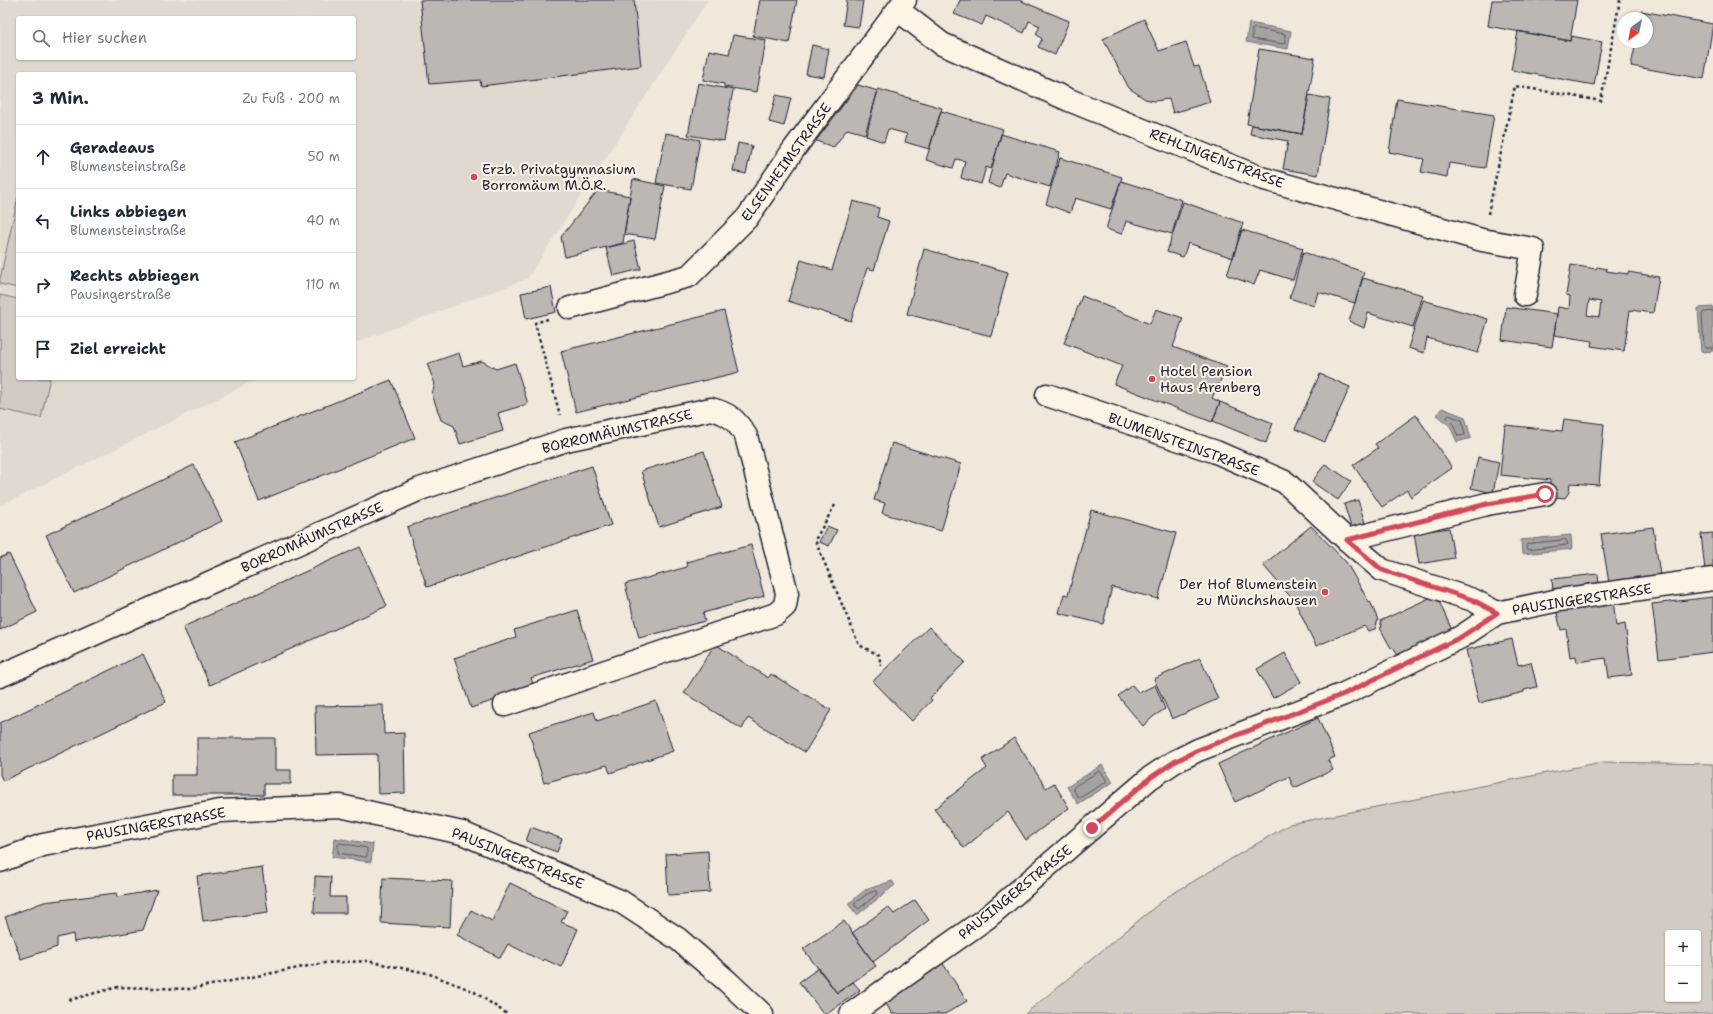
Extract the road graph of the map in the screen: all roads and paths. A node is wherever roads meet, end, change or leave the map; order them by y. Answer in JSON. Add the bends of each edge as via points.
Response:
{"nodes":[{"id":1,"x":1620,"y":0,"type":"edge"},
{"id":2,"x":901,"y":5,"type":"edge"},
{"id":3,"x":1482,"y":240,"type":"junction"},
{"id":4,"x":1525,"y":295,"type":"dead end"},
{"id":5,"x":570,"y":308,"type":"dead end"},
{"id":6,"x":534,"y":323,"type":"dead end"},
{"id":7,"x":1047,"y":395,"type":"dead end"},
{"id":8,"x":566,"y":440,"type":"junction"},
{"id":9,"x":1545,"y":494,"type":"dead end"},
{"id":10,"x":835,"y":504,"type":"dead end"},
{"id":11,"x":1347,"y":540,"type":"junction"},
{"id":12,"x":1713,"y":579,"type":"edge"},
{"id":13,"x":1497,"y":613,"type":"junction"},
{"id":14,"x":881,"y":666,"type":"dead end"},
{"id":15,"x":0,"y":676,"type":"edge"},
{"id":16,"x":505,"y":705,"type":"dead end"},
{"id":17,"x":0,"y":861,"type":"edge"},
{"id":18,"x":69,"y":1000,"type":"dead end"},
{"id":19,"x":507,"y":1014,"type":"edge"},
{"id":20,"x":762,"y":1014,"type":"edge"},
{"id":21,"x":851,"y":1014,"type":"edge"}],
"edges":[{"from":1,"to":3,"type":"path","via":[[1601,101],[1515,86]]},
{"from":2,"to":3,"type":"street","name":"REHLINGENSTRASSE","via":[[942,44],[1069,100],[1261,178]]},
{"from":2,"to":5,"type":"street","name":"ELSENHEIMSTRASSE","via":[[794,149],[747,218],[689,276]]},
{"from":3,"to":4,"type":"street","name":"REHLINGENSTRASSE","via":[[1533,249]]},
{"from":6,"to":8,"type":"path"},
{"from":7,"to":11,"type":"street","name":"BLUMENSTEINSTRASSE","via":[[1216,452],[1285,482]]},
{"from":8,"to":15,"type":"street","name":"BORROMÄUMSTRASSE","via":[[420,489]]},
{"from":8,"to":16,"type":"street","name":"BORROMÄUMSTRASSE","via":[[711,409],[736,420],[746,436],[787,593],[785,606],[776,614]]},
{"from":9,"to":11,"type":"street","via":[[1487,504]]},
{"from":10,"to":14,"type":"path","via":[[815,540],[859,645],[879,655]]},
{"from":11,"to":13,"type":"street","name":"BLUMENSTEINSTRASSE","via":[[1382,570],[1473,600]]},
{"from":12,"to":13,"type":"street","name":"PAUSINGERSTRASSE","via":[[1559,600]]},
{"from":13,"to":21,"type":"street","name":"PAUSINGERSTRASSE","via":[[1461,637],[1344,694],[1198,750],[1174,762],[1150,778],[988,917]]},
{"from":17,"to":20,"type":"street","name":"PAUSINGERSTRASSE","via":[[43,845],[220,811],[340,806],[462,833],[620,901],[678,939]]},
{"from":18,"to":19,"type":"path","via":[[118,987],[190,989],[324,963],[367,961],[427,973],[473,992]]}]}
